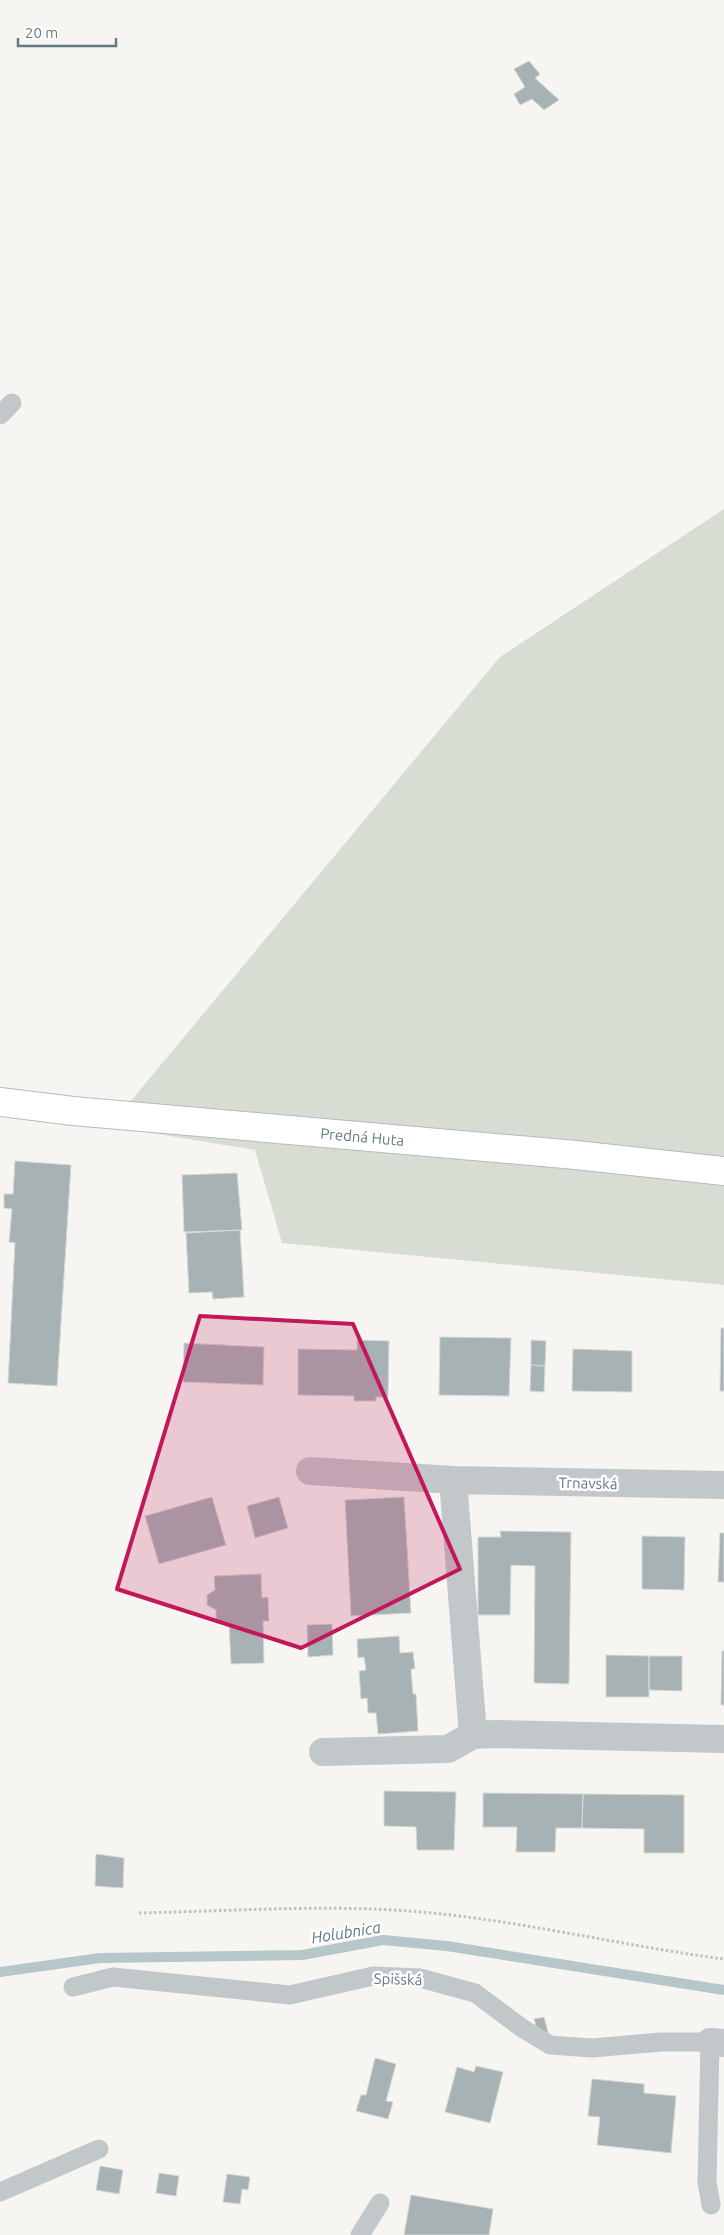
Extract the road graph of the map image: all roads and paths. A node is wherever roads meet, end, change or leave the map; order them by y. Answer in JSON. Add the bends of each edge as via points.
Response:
{"nodes":[{"id":1,"x":0,"y":1102,"type":"edge"},
{"id":2,"x":724,"y":1172,"type":"edge"},
{"id":3,"x":310,"y":1471,"type":"dead end"},
{"id":4,"x":453,"y":1480,"type":"junction"},
{"id":5,"x":724,"y":1485,"type":"edge"},
{"id":6,"x":473,"y":1736,"type":"junction"},
{"id":7,"x":724,"y":1739,"type":"edge"},
{"id":8,"x":323,"y":1752,"type":"dead end"},
{"id":9,"x":139,"y":1913,"type":"dead end"},
{"id":10,"x":724,"y":1959,"type":"edge"},
{"id":11,"x":72,"y":1987,"type":"dead end"},
{"id":12,"x":717,"y":2043,"type":"edge"},
{"id":13,"x":99,"y":2149,"type":"dead end"},
{"id":14,"x":0,"y":2192,"type":"edge"},
{"id":15,"x":380,"y":2203,"type":"dead end"},
{"id":16,"x":711,"y":2205,"type":"dead end"},
{"id":17,"x":360,"y":2235,"type":"edge"}],
"edges":[{"from":1,"to":2,"type":"main road","name":"Predná Huta","via":[[576,1155]]},
{"from":3,"to":4,"type":"street","name":"Trnavská"},
{"from":4,"to":5,"type":"street","name":"Trnavská"},
{"from":4,"to":6,"type":"street"},
{"from":6,"to":7,"type":"street"},
{"from":6,"to":8,"type":"street","via":[[448,1749]]},
{"from":9,"to":10,"type":"path","via":[[329,1908],[423,1912]]},
{"from":11,"to":12,"type":"lane","name":"Spišská","via":[[113,1977],[290,1995],[373,1976],[420,1978],[474,1993],[550,2044],[592,2048],[661,2042]]},
{"from":12,"to":16,"type":"lane","name":"Spišská","via":[[707,2182]]},
{"from":13,"to":14,"type":"lane"},
{"from":15,"to":17,"type":"lane"}]}
